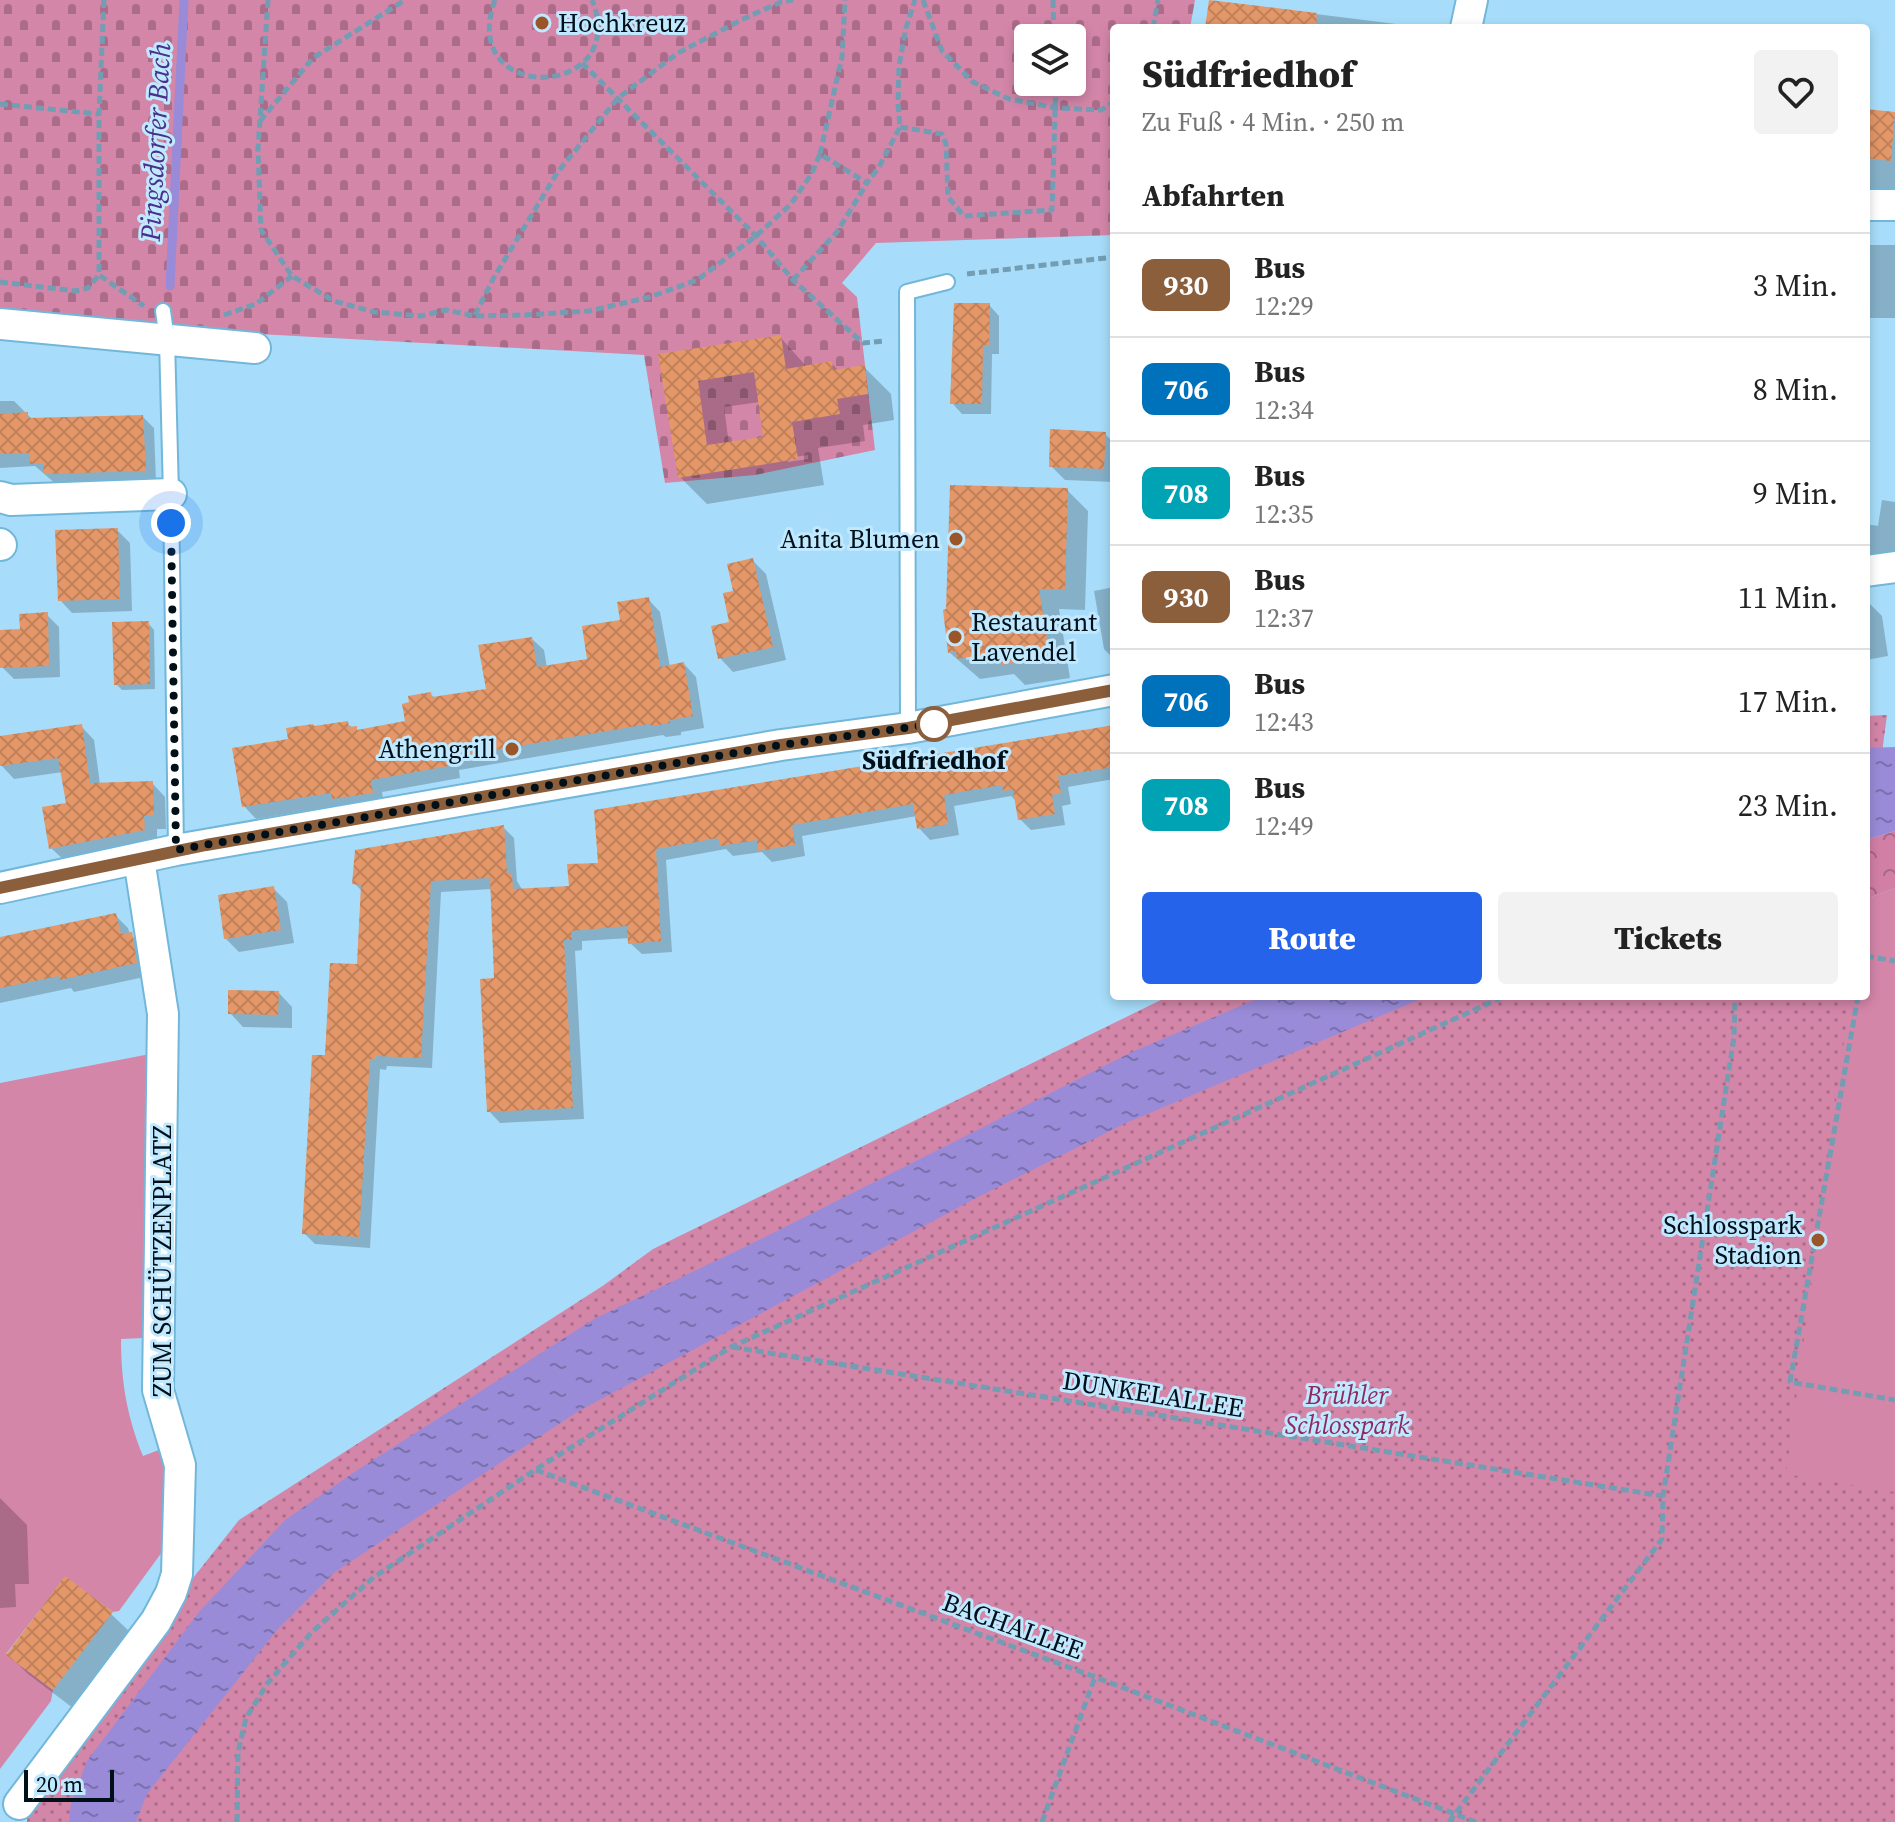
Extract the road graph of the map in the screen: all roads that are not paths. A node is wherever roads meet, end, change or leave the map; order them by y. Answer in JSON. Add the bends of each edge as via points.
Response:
{"nodes":[{"id":1,"x":1472,"y":0,"type":"edge"},
{"id":2,"x":1467,"y":24,"type":"edge"},
{"id":3,"x":1870,"y":205,"type":"edge"},
{"id":4,"x":1895,"y":205,"type":"edge"},
{"id":5,"x":947,"y":282,"type":"road end"},
{"id":6,"x":0,"y":324,"type":"edge"},
{"id":7,"x":165,"y":326,"type":"junction"},
{"id":8,"x":255,"y":348,"type":"dead end"},
{"id":9,"x":171,"y":494,"type":"junction"},
{"id":10,"x":0,"y":497,"type":"edge"},
{"id":11,"x":1895,"y":567,"type":"edge"},
{"id":12,"x":1870,"y":570,"type":"edge"},
{"id":13,"x":1110,"y":691,"type":"edge"},
{"id":14,"x":908,"y":728,"type":"junction"},
{"id":15,"x":176,"y":850,"type":"junction"},
{"id":16,"x":139,"y":859,"type":"junction"},
{"id":17,"x":0,"y":888,"type":"edge"},
{"id":18,"x":19,"y":1804,"type":"dead end"}],
"edges":[{"from":1,"to":2,"type":"street"},
{"from":3,"to":4,"type":"street"},
{"from":5,"to":14,"type":"lane","via":[[907,292]]},
{"from":6,"to":7,"type":"street"},
{"from":7,"to":8,"type":"street"},
{"from":7,"to":9,"type":"lane"},
{"from":9,"to":10,"type":"street"},
{"from":9,"to":15,"type":"lane"},
{"from":11,"to":12,"type":"street"},
{"from":13,"to":14,"type":"street"},
{"from":14,"to":15,"type":"street","via":[[781,745]]},
{"from":15,"to":16,"type":"street"},
{"from":16,"to":17,"type":"street"},
{"from":16,"to":18,"type":"street","name":"ZUM SCHÜTZENPLATZ","via":[[163,1014],[158,1390],[180,1465],[177,1574],[156,1621]]}]}
